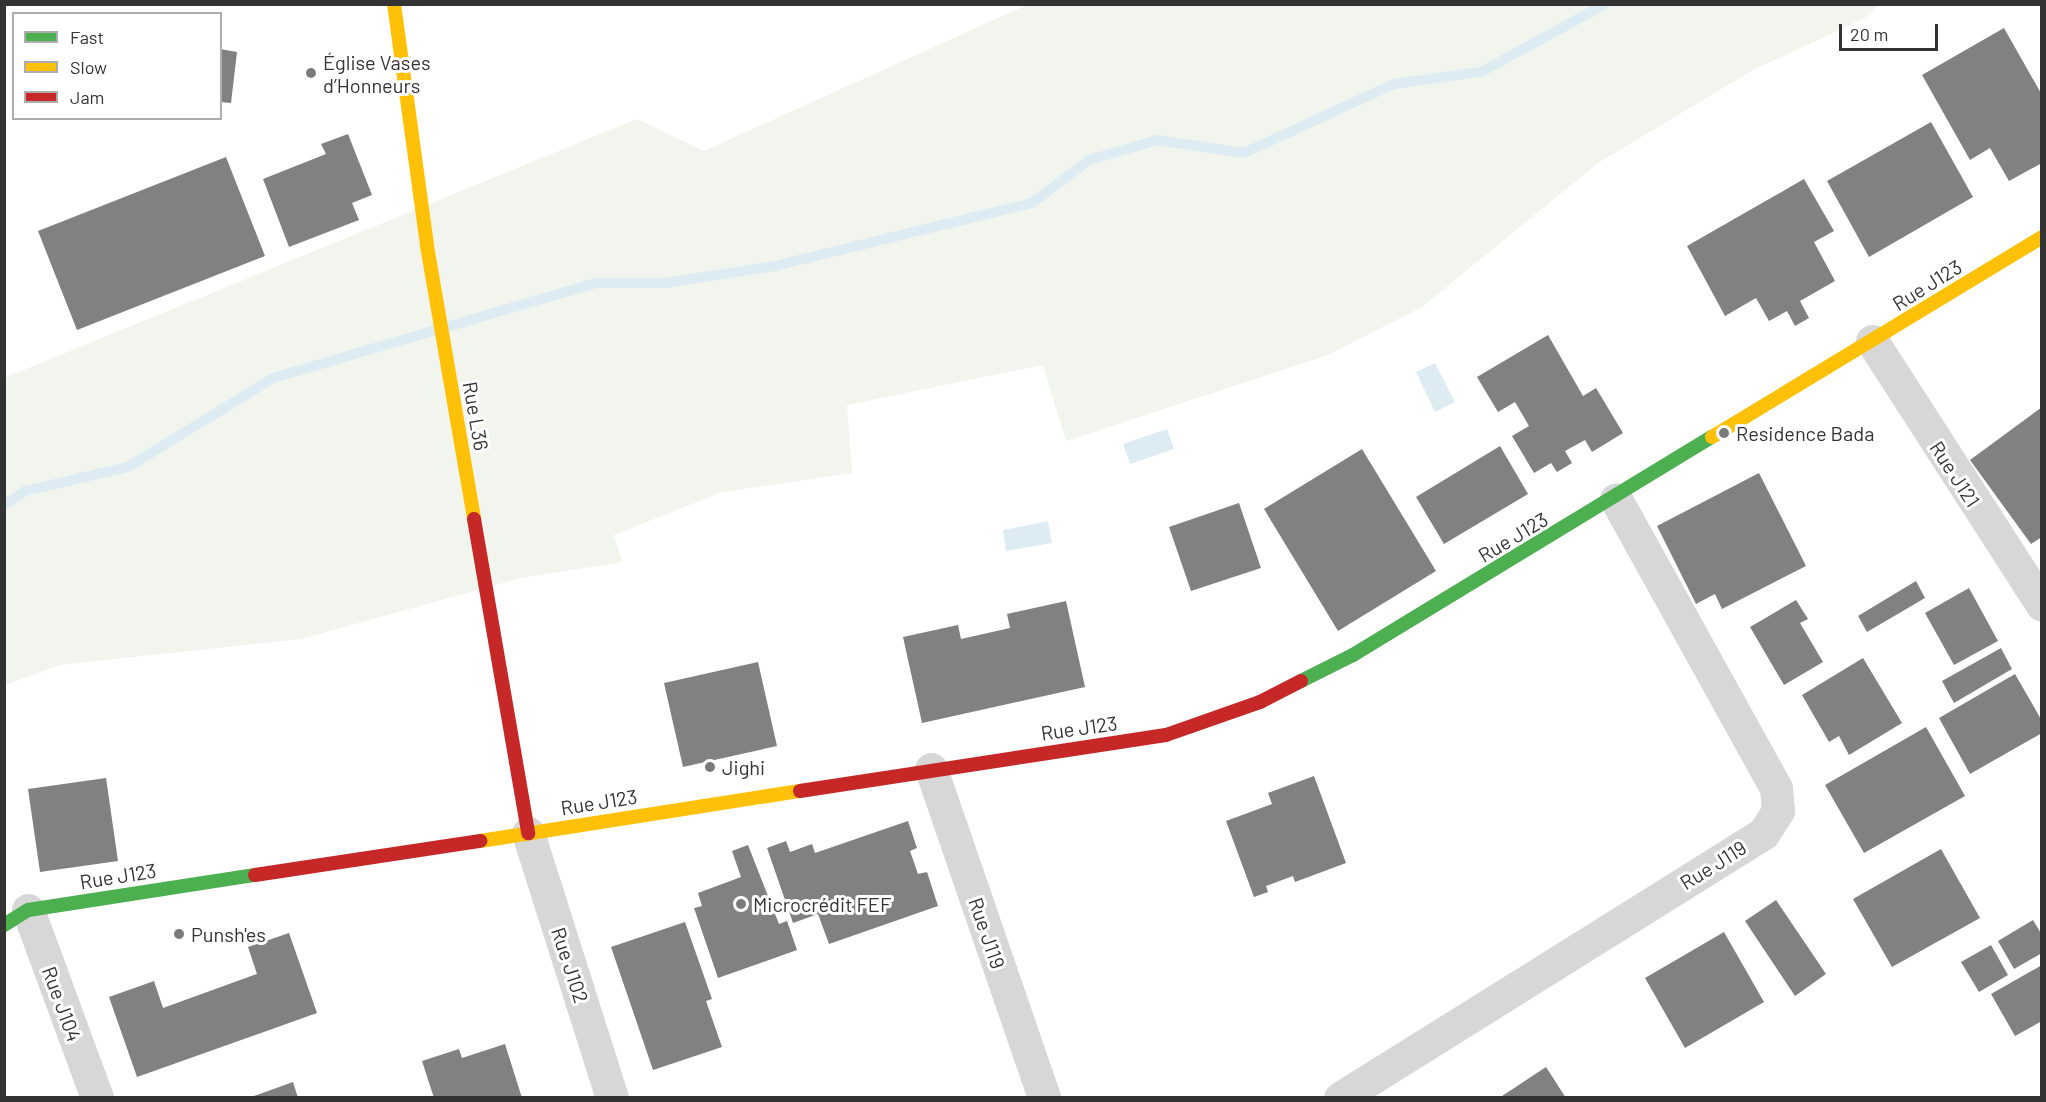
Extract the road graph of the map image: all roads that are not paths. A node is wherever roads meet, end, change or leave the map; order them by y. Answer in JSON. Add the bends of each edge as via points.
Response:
{"nodes":[{"id":1,"x":394,"y":4,"type":"edge"},
{"id":2,"x":2042,"y":237,"type":"edge"},
{"id":3,"x":1872,"y":341,"type":"junction"},
{"id":4,"x":1616,"y":499,"type":"junction"},
{"id":5,"x":2042,"y":604,"type":"edge"},
{"id":6,"x":931,"y":769,"type":"junction"},
{"id":7,"x":528,"y":833,"type":"junction"},
{"id":8,"x":16,"y":917,"type":"edge"},
{"id":9,"x":97,"y":1098,"type":"edge"},
{"id":10,"x":612,"y":1098,"type":"edge"},
{"id":11,"x":1044,"y":1098,"type":"edge"},
{"id":12,"x":1341,"y":1098,"type":"edge"}],
"edges":[{"from":1,"to":7,"type":"street","name":"Rue L36","via":[[427,246]]},
{"from":2,"to":3,"type":"street","name":"Rue J123"},
{"from":3,"to":4,"type":"street","name":"Rue J123"},
{"from":3,"to":5,"type":"street","name":"Rue J121"},
{"from":4,"to":6,"type":"street","name":"Rue J123","via":[[1353,655],[1260,702],[1167,735]]},
{"from":4,"to":12,"type":"street","name":"Rue J119","via":[[1776,788],[1778,811],[1763,834]]},
{"from":6,"to":7,"type":"street","name":"Rue J123"},
{"from":6,"to":11,"type":"street","name":"Rue J119"},
{"from":7,"to":8,"type":"street","name":"Rue J123"},
{"from":7,"to":10,"type":"street","name":"Rue J102"},
{"from":8,"to":9,"type":"street","name":"Rue J104"}]}
